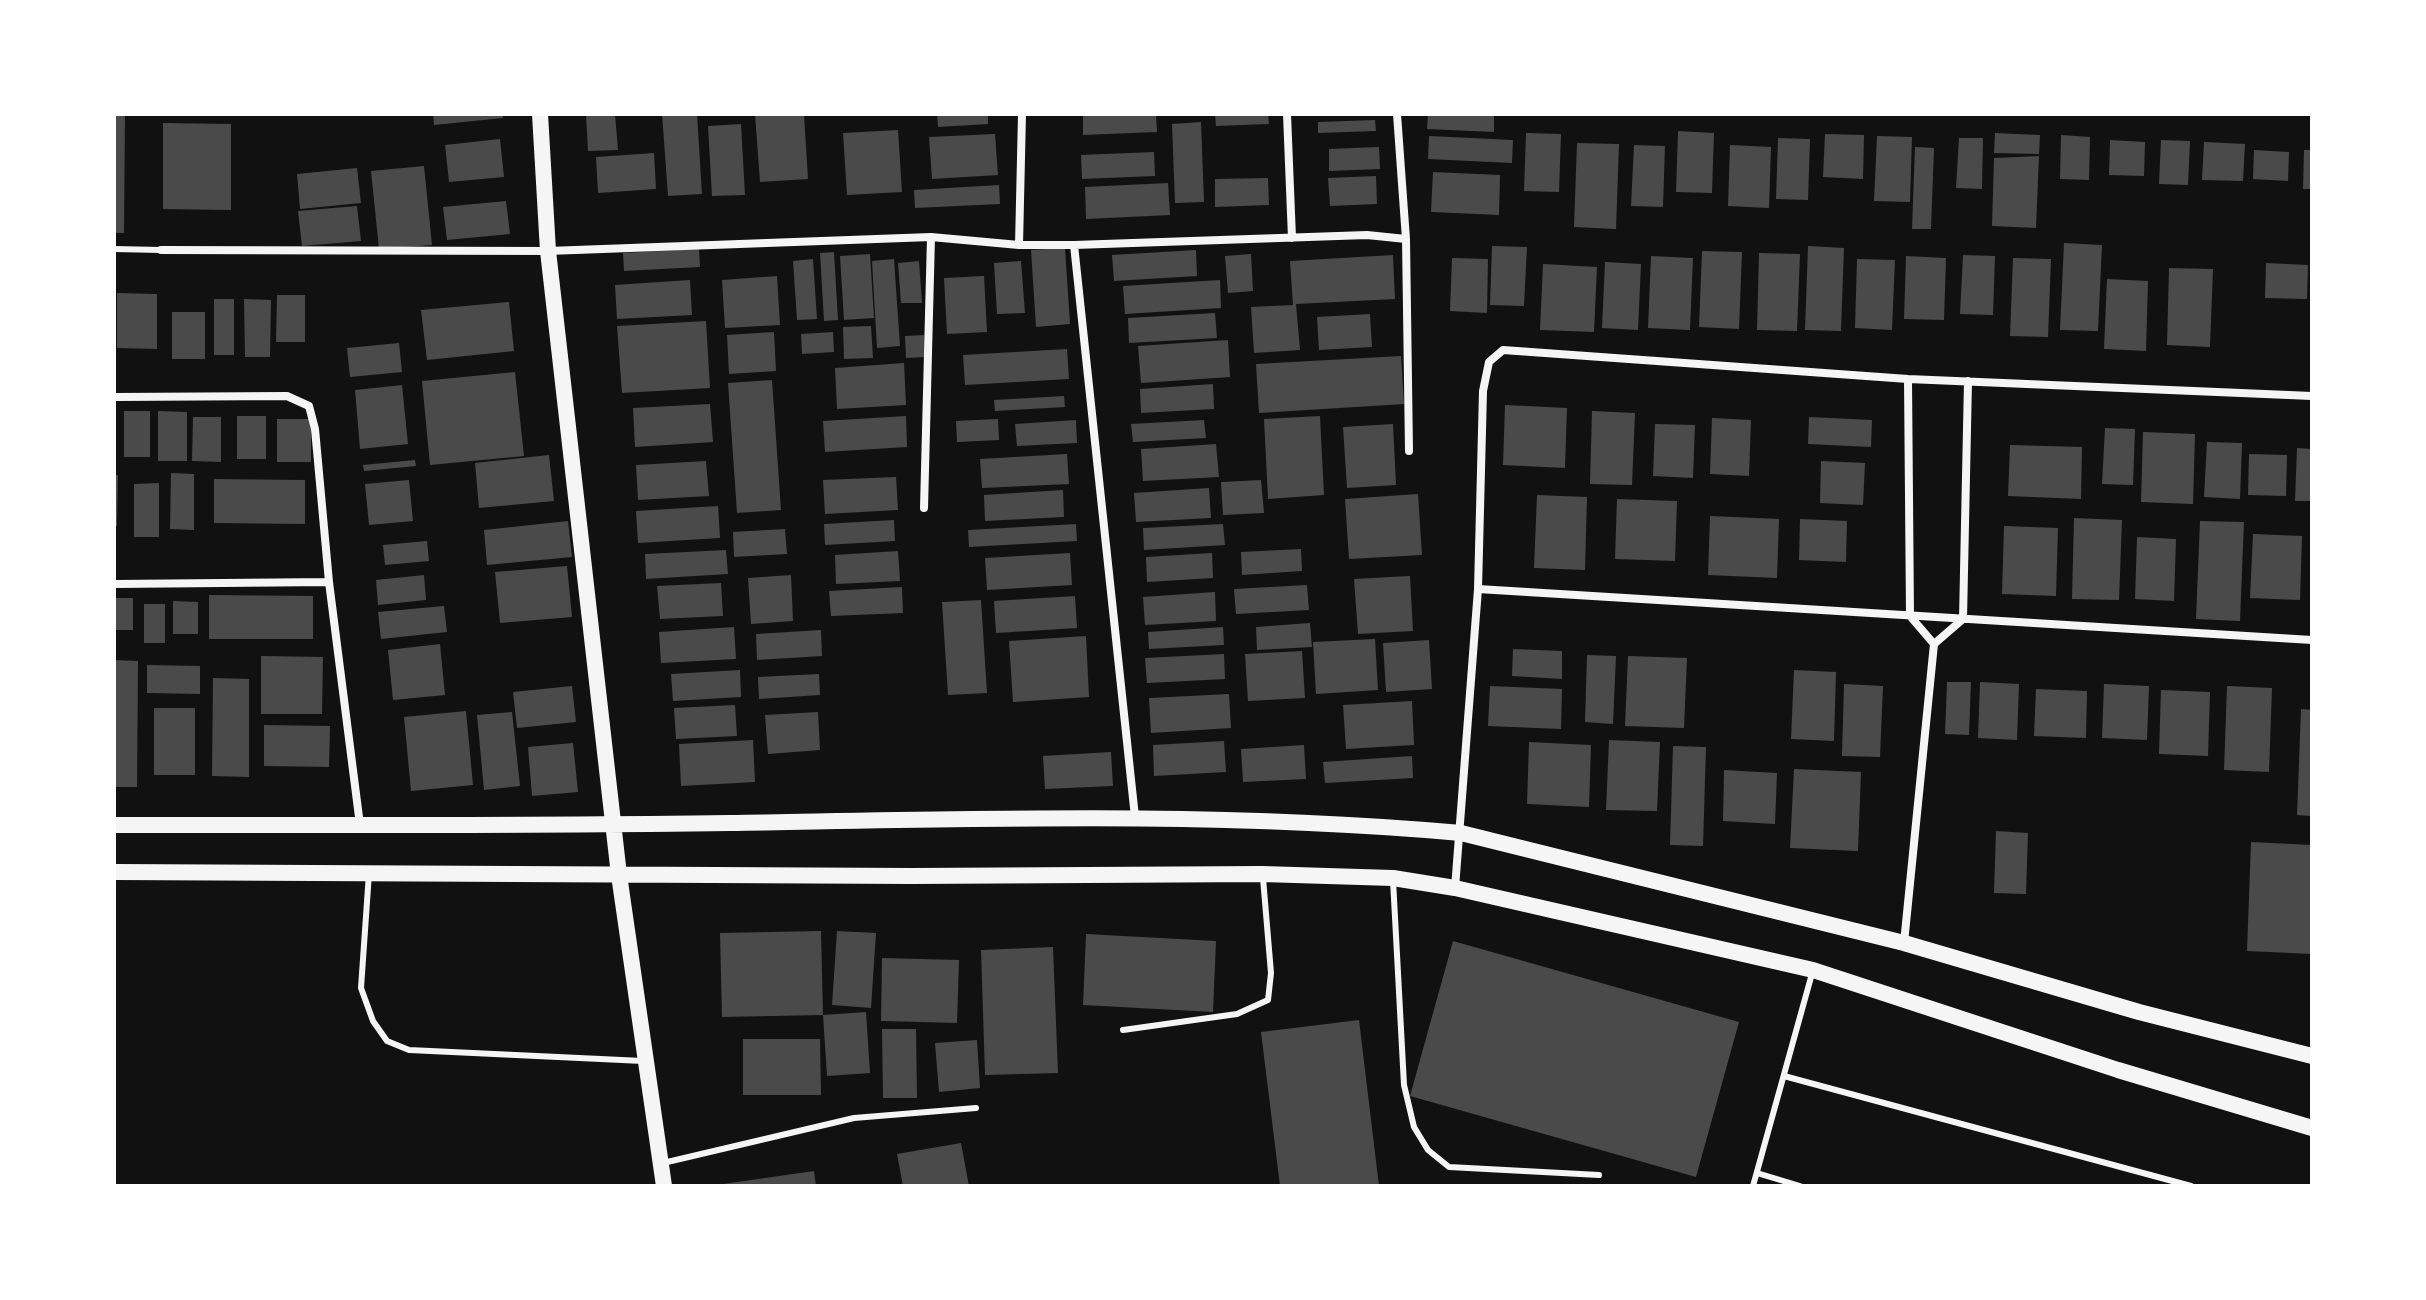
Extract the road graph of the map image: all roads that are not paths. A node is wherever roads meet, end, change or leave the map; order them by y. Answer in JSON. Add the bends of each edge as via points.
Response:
{"nodes":[{"id":1,"x":540,"y":114,"type":"edge"},
{"id":2,"x":1022,"y":114,"type":"edge"},
{"id":3,"x":1287,"y":114,"type":"edge"},
{"id":4,"x":1397,"y":114,"type":"edge"},
{"id":5,"x":931,"y":237,"type":"junction"},
{"id":6,"x":1292,"y":238,"type":"junction"},
{"id":7,"x":1406,"y":239,"type":"junction"},
{"id":8,"x":1019,"y":245,"type":"junction"},
{"id":9,"x":1074,"y":245,"type":"junction"},
{"id":10,"x":114,"y":249,"type":"edge"},
{"id":11,"x":161,"y":250,"type":"joint"},
{"id":12,"x":548,"y":251,"type":"junction"},
{"id":13,"x":1908,"y":379,"type":"junction"},
{"id":14,"x":1968,"y":381,"type":"junction"},
{"id":15,"x":2312,"y":396,"type":"edge"},
{"id":16,"x":114,"y":397,"type":"edge"},
{"id":17,"x":1409,"y":451,"type":"dead end"},
{"id":18,"x":924,"y":508,"type":"dead end"},
{"id":19,"x":329,"y":582,"type":"junction"},
{"id":20,"x":114,"y":584,"type":"edge"},
{"id":21,"x":1478,"y":589,"type":"junction"},
{"id":22,"x":1910,"y":616,"type":"junction"},
{"id":23,"x":1963,"y":619,"type":"junction"},
{"id":24,"x":2312,"y":640,"type":"edge"},
{"id":25,"x":1934,"y":644,"type":"junction"},
{"id":26,"x":1135,"y":817,"type":"junction"},
{"id":27,"x":114,"y":825,"type":"edge"},
{"id":28,"x":360,"y":825,"type":"junction"},
{"id":29,"x":614,"y":825,"type":"junction"},
{"id":30,"x":1461,"y":833,"type":"junction"},
{"id":31,"x":114,"y":872,"type":"edge"},
{"id":32,"x":369,"y":873,"type":"junction"},
{"id":33,"x":1262,"y":874,"type":"junction"},
{"id":34,"x":619,"y":875,"type":"junction"},
{"id":35,"x":1393,"y":878,"type":"junction"},
{"id":36,"x":1455,"y":888,"type":"junction"},
{"id":37,"x":1904,"y":943,"type":"junction"},
{"id":38,"x":1813,"y":970,"type":"junction"},
{"id":39,"x":1123,"y":1030,"type":"dead end"},
{"id":40,"x":2312,"y":1056,"type":"edge"},
{"id":41,"x":645,"y":1061,"type":"junction"},
{"id":42,"x":1784,"y":1076,"type":"junction"},
{"id":43,"x":976,"y":1108,"type":"dead end"},
{"id":44,"x":2312,"y":1128,"type":"edge"},
{"id":45,"x":660,"y":1163,"type":"junction"},
{"id":46,"x":1757,"y":1173,"type":"junction"},
{"id":47,"x":1599,"y":1175,"type":"dead end"},
{"id":48,"x":664,"y":1186,"type":"edge"},
{"id":49,"x":1753,"y":1186,"type":"edge"},
{"id":50,"x":1800,"y":1186,"type":"edge"},
{"id":51,"x":2191,"y":1186,"type":"edge"}],
"edges":[{"from":1,"to":12,"type":"main road"},
{"from":2,"to":8,"type":"street"},
{"from":3,"to":6,"type":"street"},
{"from":4,"to":7,"type":"street"},
{"from":5,"to":8,"type":"street"},
{"from":5,"to":12,"type":"street"},
{"from":5,"to":18,"type":"street"},
{"from":6,"to":7,"type":"street"},
{"from":6,"to":9,"type":"street"},
{"from":7,"to":17,"type":"street"},
{"from":8,"to":9,"type":"street"},
{"from":9,"to":26,"type":"street"},
{"from":10,"to":11,"type":"lane"},
{"from":11,"to":12,"type":"street"},
{"from":12,"to":29,"type":"main road"},
{"from":13,"to":14,"type":"street"},
{"from":13,"to":21,"type":"street","via":[[1503,350],[1489,362],[1483,391]]},
{"from":13,"to":22,"type":"street"},
{"from":14,"to":15,"type":"street"},
{"from":14,"to":23,"type":"street"},
{"from":16,"to":19,"type":"street","via":[[287,396],[309,406]]},
{"from":19,"to":20,"type":"street"},
{"from":19,"to":28,"type":"street"},
{"from":21,"to":22,"type":"street"},
{"from":21,"to":30,"type":"street"},
{"from":22,"to":23,"type":"street"},
{"from":22,"to":25,"type":"street"},
{"from":23,"to":24,"type":"street"},
{"from":23,"to":25,"type":"street"},
{"from":25,"to":37,"type":"street"},
{"from":26,"to":29,"type":"main road"},
{"from":26,"to":30,"type":"main road"},
{"from":27,"to":28,"type":"main road"},
{"from":28,"to":29,"type":"main road"},
{"from":29,"to":34,"type":"main road"},
{"from":30,"to":36,"type":"street"},
{"from":30,"to":37,"type":"main road"},
{"from":31,"to":32,"type":"main road"},
{"from":32,"to":34,"type":"main road"},
{"from":32,"to":41,"type":"lane","via":[[361,988],[387,1041],[409,1050]]},
{"from":33,"to":34,"type":"main road"},
{"from":33,"to":35,"type":"main road"},
{"from":33,"to":39,"type":"lane","via":[[1271,973],[1268,1000],[1237,1014]]},
{"from":34,"to":41,"type":"main road"},
{"from":35,"to":36,"type":"main road"},
{"from":35,"to":47,"type":"lane","via":[[1404,1085],[1414,1127],[1428,1150],[1449,1167]]},
{"from":36,"to":38,"type":"main road"},
{"from":37,"to":40,"type":"main road"},
{"from":38,"to":42,"type":"lane"},
{"from":38,"to":44,"type":"main road"},
{"from":41,"to":45,"type":"main road"},
{"from":42,"to":46,"type":"lane"},
{"from":42,"to":51,"type":"lane"},
{"from":43,"to":45,"type":"lane","via":[[854,1118]]},
{"from":45,"to":48,"type":"main road"},
{"from":46,"to":49,"type":"lane"},
{"from":46,"to":50,"type":"lane"}]}
